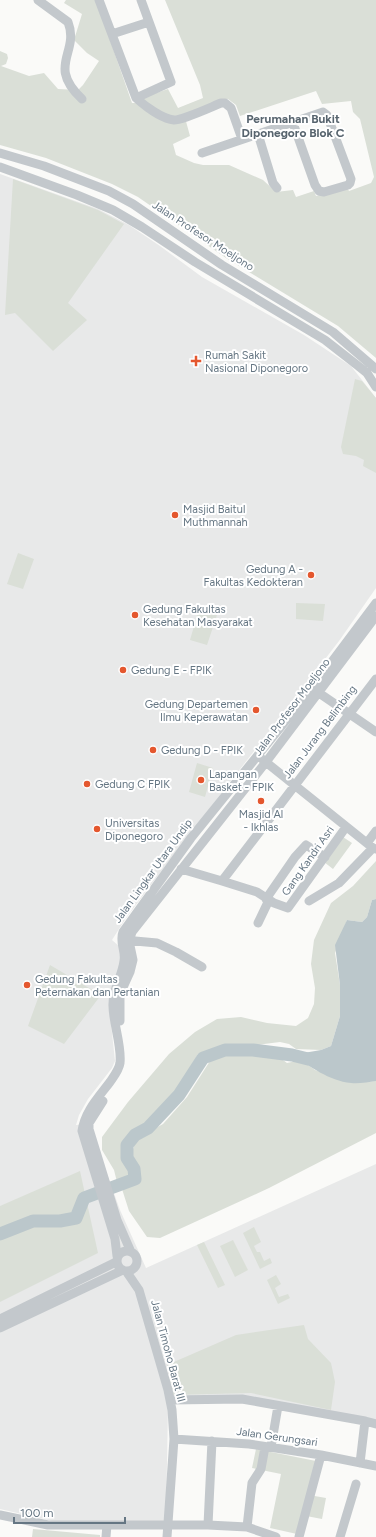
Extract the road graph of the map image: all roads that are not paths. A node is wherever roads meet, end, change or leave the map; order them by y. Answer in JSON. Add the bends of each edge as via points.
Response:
{"nodes":[{"id":1,"x":38,"y":0,"type":"edge"},
{"id":2,"x":100,"y":0,"type":"edge"},
{"id":3,"x":141,"y":0,"type":"edge"},
{"id":4,"x":149,"y":22,"type":"junction"},
{"id":5,"x":112,"y":34,"type":"junction"},
{"id":6,"x":136,"y":98,"type":"junction"},
{"id":7,"x":82,"y":99,"type":"dead end"},
{"id":8,"x":293,"y":123,"type":"junction"},
{"id":9,"x":258,"y":134,"type":"junction"},
{"id":10,"x":242,"y":139,"type":"junction"},
{"id":11,"x":0,"y":153,"type":"edge"},
{"id":12,"x":202,"y":153,"type":"dead end"},
{"id":13,"x":0,"y":167,"type":"edge"},
{"id":14,"x":277,"y":188,"type":"dead end"},
{"id":15,"x":376,"y":369,"type":"edge"},
{"id":16,"x":376,"y":387,"type":"edge"},
{"id":17,"x":376,"y":603,"type":"edge"},
{"id":18,"x":376,"y":616,"type":"edge"},
{"id":19,"x":376,"y":679,"type":"edge"},
{"id":20,"x":316,"y":690,"type":"junction"},
{"id":21,"x":350,"y":714,"type":"junction"},
{"id":22,"x":376,"y":732,"type":"edge"},
{"id":23,"x":257,"y":756,"type":"junction"},
{"id":24,"x":266,"y":762,"type":"junction"},
{"id":25,"x":295,"y":784,"type":"junction"},
{"id":26,"x":346,"y":827,"type":"junction"},
{"id":27,"x":376,"y":831,"type":"edge"},
{"id":28,"x":372,"y":847,"type":"edge"},
{"id":29,"x":325,"y":857,"type":"junction"},
{"id":30,"x":180,"y":869,"type":"junction"},
{"id":31,"x":222,"y":881,"type":"junction"},
{"id":32,"x":267,"y":900,"type":"junction"},
{"id":33,"x":309,"y":901,"type":"dead end"},
{"id":34,"x":258,"y":923,"type":"dead end"},
{"id":35,"x":125,"y":940,"type":"junction"},
{"id":36,"x":202,"y":968,"type":"dead end"},
{"id":37,"x":114,"y":1224,"type":"junction"},
{"id":38,"x":131,"y":1252,"type":"junction"},
{"id":39,"x":117,"y":1259,"type":"junction"},
{"id":40,"x":128,"y":1270,"type":"junction"},
{"id":41,"x":0,"y":1319,"type":"edge"},
{"id":42,"x":0,"y":1328,"type":"edge"},
{"id":43,"x":170,"y":1400,"type":"junction"},
{"id":44,"x":278,"y":1406,"type":"junction"},
{"id":45,"x":365,"y":1421,"type":"junction"},
{"id":46,"x":376,"y":1424,"type":"edge"},
{"id":47,"x":174,"y":1439,"type":"junction"},
{"id":48,"x":212,"y":1441,"type":"junction"},
{"id":49,"x":268,"y":1447,"type":"junction"},
{"id":50,"x":321,"y":1455,"type":"junction"},
{"id":51,"x":360,"y":1463,"type":"junction"},
{"id":52,"x":376,"y":1466,"type":"edge"},
{"id":53,"x":356,"y":1484,"type":"dead end"},
{"id":54,"x":0,"y":1515,"type":"edge"},
{"id":55,"x":107,"y":1525,"type":"junction"},
{"id":56,"x":168,"y":1525,"type":"junction"},
{"id":57,"x":208,"y":1525,"type":"junction"},
{"id":58,"x":247,"y":1528,"type":"junction"},
{"id":59,"x":106,"y":1537,"type":"edge"},
{"id":60,"x":167,"y":1537,"type":"edge"},
{"id":61,"x":276,"y":1537,"type":"edge"},
{"id":62,"x":299,"y":1537,"type":"edge"},
{"id":63,"x":340,"y":1537,"type":"edge"}],
"edges":[{"from":1,"to":7,"type":"street","via":[[68,22],[71,39],[64,62],[66,79],[72,90]]},
{"from":2,"to":5,"type":"street"},
{"from":3,"to":4,"type":"street"},
{"from":4,"to":5,"type":"street"},
{"from":4,"to":6,"type":"street","via":[[171,82]]},
{"from":5,"to":6,"type":"street"},
{"from":6,"to":10,"type":"street","via":[[145,107],[173,120],[225,103],[231,108]]},
{"from":8,"to":8,"type":"street","via":[[320,112],[327,114],[351,179],[348,185],[319,191]]},
{"from":8,"to":9,"type":"street"},
{"from":9,"to":10,"type":"street"},
{"from":9,"to":14,"type":"street","via":[[273,183]]},
{"from":10,"to":12,"type":"street"},
{"from":11,"to":15,"type":"street","name":"Jalan Profesor Moeljono","via":[[44,166],[133,204],[222,265],[333,332]]},
{"from":13,"to":16,"type":"street","via":[[113,210],[326,341],[366,373]]},
{"from":17,"to":20,"type":"street"},
{"from":18,"to":20,"type":"street","name":"Jalan Profesor Moeljono"},
{"from":19,"to":21,"type":"street","name":"Jalan Jurang Belimbing"},
{"from":20,"to":21,"type":"street"},
{"from":20,"to":23,"type":"street","name":"Jalan Lingkar Utara Undip"},
{"from":20,"to":24,"type":"street","name":"Jalan Profesor Moeljono"},
{"from":21,"to":22,"type":"street"},
{"from":21,"to":25,"type":"street","name":"Jalan Jurang Belimbing"},
{"from":23,"to":24,"type":"street"},
{"from":23,"to":35,"type":"street","name":"Jalan Lingkar Utara Undip","via":[[191,838],[123,932]]},
{"from":24,"to":25,"type":"street"},
{"from":24,"to":30,"type":"street","name":"Jalan Profesor Moeljono"},
{"from":25,"to":26,"type":"street"},
{"from":25,"to":31,"type":"street","name":"Jalan Jurang Belimbing"},
{"from":26,"to":28,"type":"street"},
{"from":26,"to":29,"type":"street","name":"Gang Kandri Asri"},
{"from":27,"to":28,"type":"street"},
{"from":28,"to":33,"type":"street","via":[[339,884]]},
{"from":29,"to":32,"type":"street","name":"Gang Kandri Asri","via":[[288,908]]},
{"from":29,"to":32,"type":"street","via":[[306,845],[295,857]]},
{"from":30,"to":31,"type":"street"},
{"from":30,"to":35,"type":"street","name":"Jalan Lingkar Utara Undip"},
{"from":31,"to":32,"type":"street","name":"Gang Kandri Asri","via":[[257,892]]},
{"from":32,"to":34,"type":"street"},
{"from":35,"to":36,"type":"street","via":[[156,943]]},
{"from":35,"to":37,"type":"street","name":"Jalan Lingkar Utara Undip","via":[[117,993],[126,1065],[89,1123],[87,1136]]},
{"from":37,"to":38,"type":"street","name":"Jalan Lingkar Utara Undip"},
{"from":37,"to":39,"type":"street","name":"Jalan Lingkar Utara Undip"},
{"from":38,"to":39,"type":"street","via":[[123,1251]]},
{"from":38,"to":40,"type":"street","via":[[137,1259]]},
{"from":39,"to":40,"type":"street","via":[[120,1268]]},
{"from":39,"to":41,"type":"street"},
{"from":40,"to":42,"type":"street"},
{"from":40,"to":43,"type":"street","name":"Jalan Timoho Barat III","via":[[139,1290]]},
{"from":43,"to":44,"type":"street","via":[[242,1399]]},
{"from":43,"to":47,"type":"street","name":"Jalan Timoho Barat III"},
{"from":44,"to":45,"type":"street"},
{"from":44,"to":49,"type":"street"},
{"from":45,"to":46,"type":"street"},
{"from":45,"to":51,"type":"street"},
{"from":47,"to":48,"type":"street","name":"Jalan Gerungsari"},
{"from":47,"to":56,"type":"street","name":"Jalan Timoho Barat III"},
{"from":48,"to":49,"type":"street","name":"Jalan Gerungsari"},
{"from":48,"to":57,"type":"street"},
{"from":49,"to":50,"type":"street","name":"Jalan Gerungsari"},
{"from":49,"to":58,"type":"street","via":[[261,1469],[252,1482]]},
{"from":50,"to":51,"type":"street","name":"Jalan Gerungsari"},
{"from":50,"to":62,"type":"street"},
{"from":51,"to":52,"type":"street","name":"Jalan Gerungsari"},
{"from":53,"to":63,"type":"street"},
{"from":54,"to":55,"type":"street","via":[[48,1525]]},
{"from":55,"to":56,"type":"street"},
{"from":55,"to":59,"type":"street"},
{"from":56,"to":57,"type":"street"},
{"from":56,"to":60,"type":"street","name":"Jalan Timoho Barat III"},
{"from":57,"to":58,"type":"street"},
{"from":58,"to":61,"type":"street"}]}
